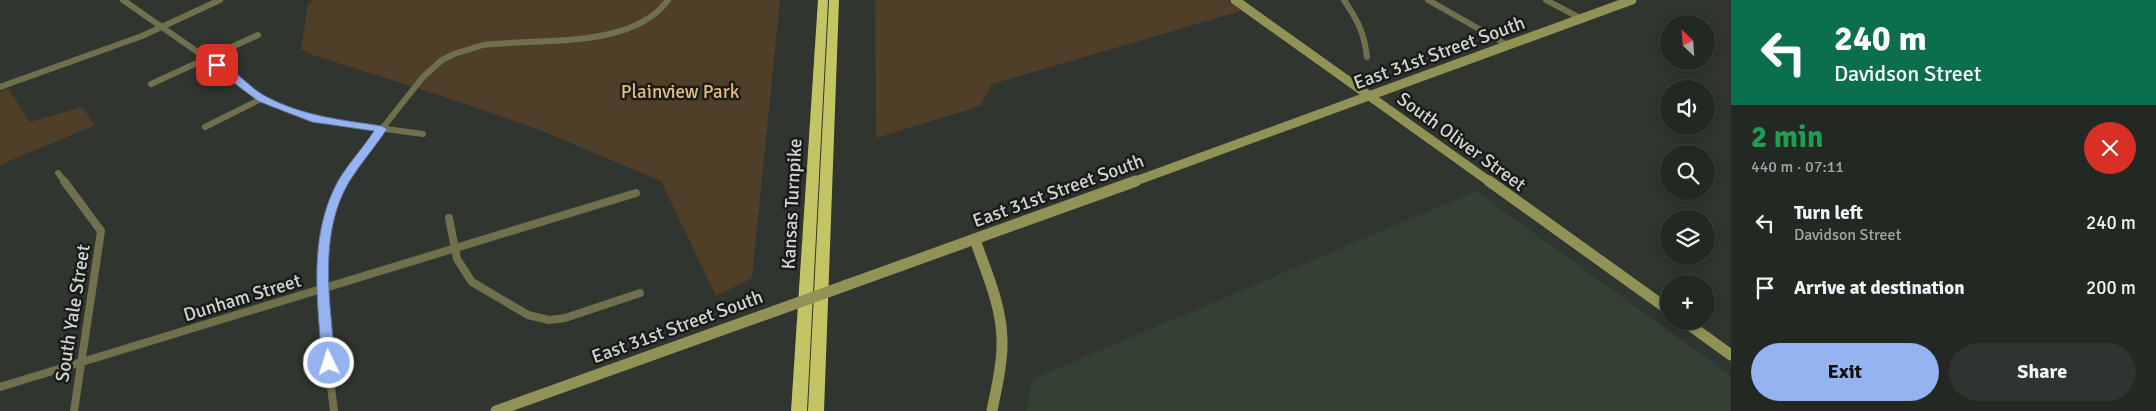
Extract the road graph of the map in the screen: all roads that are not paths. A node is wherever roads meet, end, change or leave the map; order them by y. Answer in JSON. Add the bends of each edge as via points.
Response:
{"nodes":[{"id":1,"x":123,"y":0,"type":"edge"},
{"id":2,"x":220,"y":0,"type":"edge"},
{"id":3,"x":668,"y":0,"type":"edge"},
{"id":4,"x":823,"y":0,"type":"edge"},
{"id":5,"x":834,"y":0,"type":"edge"},
{"id":6,"x":1235,"y":0,"type":"edge"},
{"id":7,"x":1344,"y":0,"type":"edge"},
{"id":8,"x":1428,"y":0,"type":"edge"},
{"id":9,"x":1546,"y":0,"type":"edge"},
{"id":10,"x":1632,"y":0,"type":"edge"},
{"id":11,"x":1582,"y":19,"type":"junction"},
{"id":12,"x":162,"y":27,"type":"junction"},
{"id":13,"x":258,"y":35,"type":"dead end"},
{"id":14,"x":1509,"y":46,"type":"junction"},
{"id":15,"x":1367,"y":57,"type":"dead end"},
{"id":16,"x":208,"y":59,"type":"junction"},
{"id":17,"x":151,"y":84,"type":"dead end"},
{"id":18,"x":0,"y":87,"type":"edge"},
{"id":19,"x":1369,"y":96,"type":"junction"},
{"id":20,"x":261,"y":99,"type":"junction"},
{"id":21,"x":205,"y":127,"type":"dead end"},
{"id":22,"x":382,"y":129,"type":"junction"},
{"id":23,"x":423,"y":134,"type":"dead end"},
{"id":24,"x":58,"y":173,"type":"dead end"},
{"id":25,"x":636,"y":193,"type":"dead end"},
{"id":26,"x":450,"y":218,"type":"dead end"},
{"id":27,"x":975,"y":240,"type":"junction"},
{"id":28,"x":455,"y":248,"type":"junction"},
{"id":29,"x":323,"y":289,"type":"junction"},
{"id":30,"x":640,"y":293,"type":"dead end"},
{"id":31,"x":1660,"y":304,"type":"edge"},
{"id":32,"x":1696,"y":330,"type":"edge"},
{"id":33,"x":1731,"y":355,"type":"edge"},
{"id":34,"x":82,"y":362,"type":"junction"},
{"id":35,"x":0,"y":387,"type":"edge"},
{"id":36,"x":74,"y":411,"type":"edge"},
{"id":37,"x":334,"y":411,"type":"edge"},
{"id":38,"x":496,"y":411,"type":"edge"},
{"id":39,"x":799,"y":411,"type":"edge"},
{"id":40,"x":816,"y":411,"type":"edge"},
{"id":41,"x":992,"y":411,"type":"edge"}],
"edges":[{"from":1,"to":12,"type":"street"},
{"from":2,"to":12,"type":"street"},
{"from":3,"to":22,"type":"street","via":[[655,14],[640,23],[603,36],[583,40],[485,44],[469,48],[436,63]]},
{"from":4,"to":39,"type":"highway","name":"Kansas Turnpike"},
{"from":5,"to":40,"type":"highway","name":"Kansas Turnpike"},
{"from":6,"to":19,"type":"street","name":"South Oliver Street"},
{"from":7,"to":15,"type":"street","via":[[1358,20]]},
{"from":8,"to":14,"type":"street"},
{"from":9,"to":11,"type":"street"},
{"from":10,"to":11,"type":"street","name":"East 31st Street South"},
{"from":11,"to":14,"type":"street","name":"East 31st Street South"},
{"from":12,"to":16,"type":"street"},
{"from":12,"to":18,"type":"street"},
{"from":13,"to":16,"type":"street"},
{"from":14,"to":19,"type":"street","name":"East 31st Street South"},
{"from":16,"to":17,"type":"street"},
{"from":16,"to":20,"type":"street"},
{"from":19,"to":27,"type":"street","name":"East 31st Street South"},
{"from":19,"to":31,"type":"street","name":"South Oliver Street"},
{"from":20,"to":21,"type":"street"},
{"from":20,"to":22,"type":"street","via":[[312,119]]},
{"from":22,"to":23,"type":"street"},
{"from":22,"to":29,"type":"street","via":[[343,182],[330,213],[323,246]]},
{"from":24,"to":34,"type":"street","name":"South Yale Street","via":[[101,231]]},
{"from":25,"to":28,"type":"street","name":"Dunham Street"},
{"from":26,"to":28,"type":"street"},
{"from":27,"to":38,"type":"street","name":"East 31st Street South","bridge":true},
{"from":27,"to":41,"type":"street","via":[[999,312],[1002,333],[1002,361]]},
{"from":28,"to":29,"type":"street","name":"Dunham Street"},
{"from":28,"to":30,"type":"street","via":[[457,259],[472,282],[528,315],[549,320],[565,318]]},
{"from":29,"to":34,"type":"street","name":"Dunham Street"},
{"from":29,"to":37,"type":"street"},
{"from":32,"to":33,"type":"street"},
{"from":34,"to":35,"type":"street","name":"Dunham Street"},
{"from":34,"to":36,"type":"street","name":"South Yale Street"}]}
